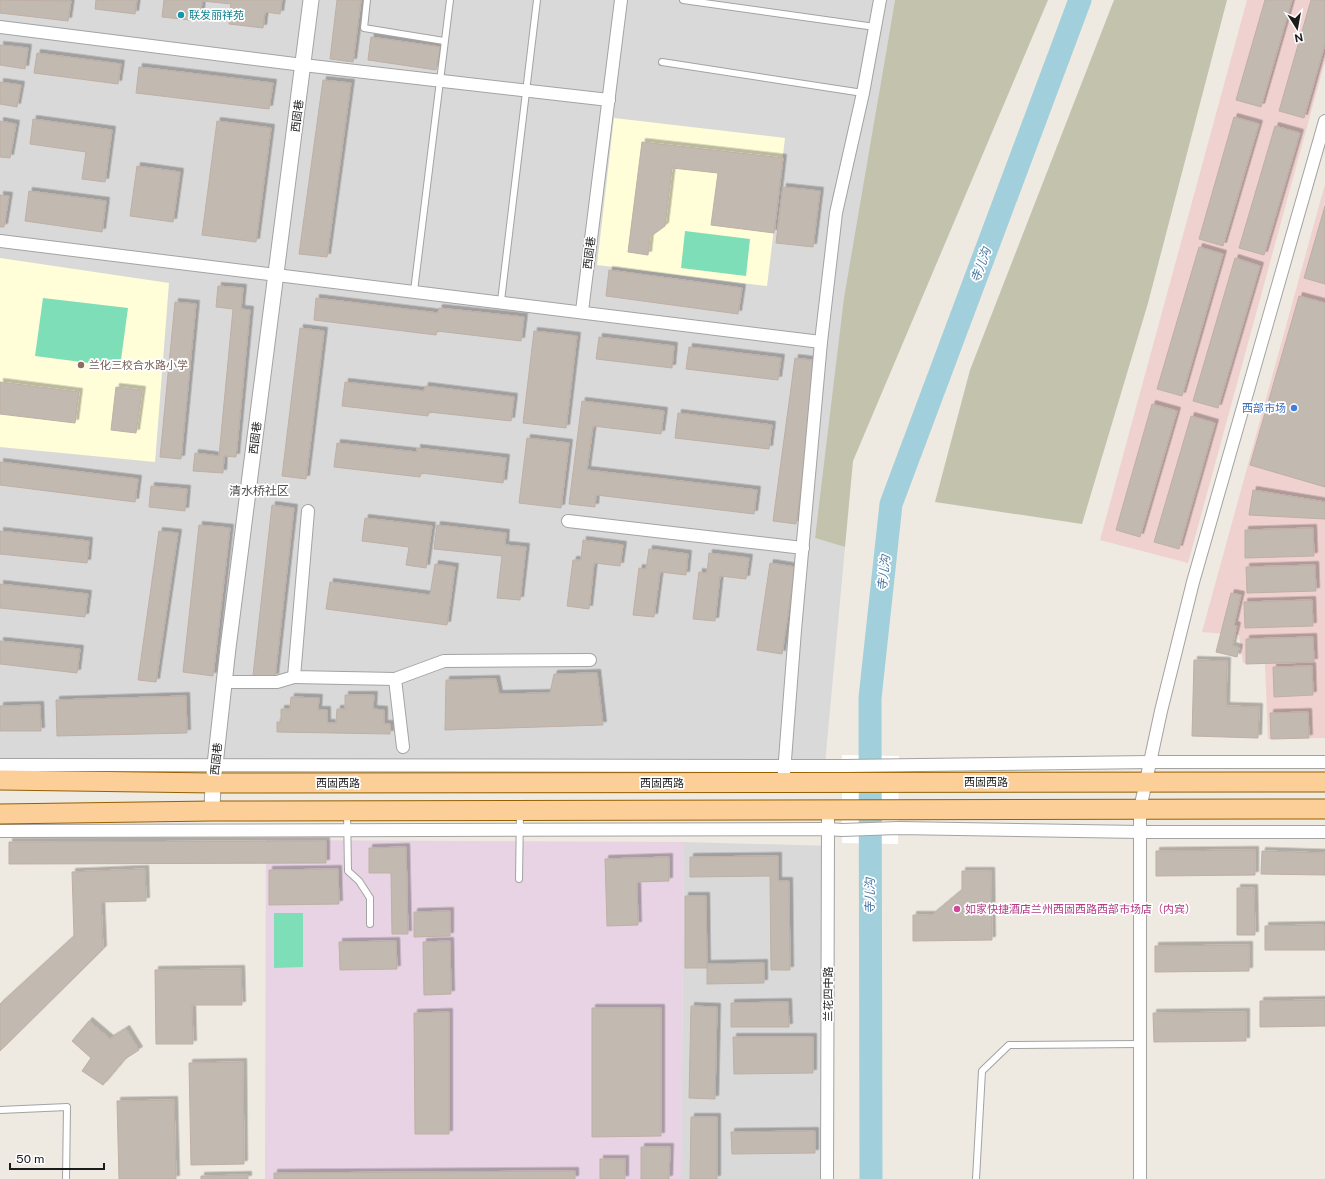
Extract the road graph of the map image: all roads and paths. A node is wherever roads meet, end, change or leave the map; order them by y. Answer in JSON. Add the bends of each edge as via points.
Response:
{"nodes":[{"id":1,"x":311,"y":0,"type":"edge"},
{"id":2,"x":367,"y":0,"type":"edge"},
{"id":3,"x":450,"y":0,"type":"edge"},
{"id":4,"x":537,"y":0,"type":"edge"},
{"id":5,"x":621,"y":0,"type":"edge"},
{"id":6,"x":683,"y":0,"type":"edge"},
{"id":7,"x":880,"y":0,"type":"edge"},
{"id":8,"x":0,"y":27,"type":"edge"},
{"id":9,"x":875,"y":27,"type":"junction"},
{"id":10,"x":444,"y":41,"type":"junction"},
{"id":11,"x":662,"y":62,"type":"dead end"},
{"id":12,"x":303,"y":65,"type":"junction"},
{"id":13,"x":439,"y":81,"type":"junction"},
{"id":14,"x":526,"y":91,"type":"junction"},
{"id":15,"x":863,"y":93,"type":"junction"},
{"id":16,"x":609,"y":100,"type":"junction"},
{"id":17,"x":1325,"y":121,"type":"edge"},
{"id":18,"x":0,"y":241,"type":"edge"},
{"id":19,"x":276,"y":275,"type":"junction"},
{"id":20,"x":414,"y":291,"type":"junction"},
{"id":21,"x":501,"y":301,"type":"junction"},
{"id":22,"x":582,"y":311,"type":"junction"},
{"id":23,"x":821,"y":342,"type":"junction"},
{"id":24,"x":308,"y":511,"type":"dead end"},
{"id":25,"x":568,"y":521,"type":"dead end"},
{"id":26,"x":803,"y":548,"type":"junction"},
{"id":27,"x":590,"y":660,"type":"dead end"},
{"id":28,"x":294,"y":677,"type":"junction"},
{"id":29,"x":395,"y":679,"type":"junction"},
{"id":30,"x":224,"y":682,"type":"junction"},
{"id":31,"x":403,"y":747,"type":"dead end"},
{"id":32,"x":1150,"y":762,"type":"junction"},
{"id":33,"x":1325,"y":762,"type":"edge"},
{"id":34,"x":0,"y":765,"type":"edge"},
{"id":35,"x":214,"y":774,"type":"junction"},
{"id":36,"x":784,"y":774,"type":"junction"},
{"id":37,"x":899,"y":774,"type":"junction"},
{"id":38,"x":0,"y":780,"type":"edge"},
{"id":39,"x":1146,"y":782,"type":"junction"},
{"id":40,"x":1325,"y":782,"type":"edge"},
{"id":41,"x":1140,"y":809,"type":"junction"},
{"id":42,"x":1325,"y":809,"type":"edge"},
{"id":43,"x":212,"y":810,"type":"junction"},
{"id":44,"x":347,"y":810,"type":"junction"},
{"id":45,"x":520,"y":810,"type":"junction"},
{"id":46,"x":835,"y":810,"type":"junction"},
{"id":47,"x":0,"y":814,"type":"edge"},
{"id":48,"x":898,"y":819,"type":"junction"},
{"id":49,"x":828,"y":828,"type":"junction"},
{"id":50,"x":520,"y":829,"type":"junction"},
{"id":51,"x":348,"y":830,"type":"junction"},
{"id":52,"x":0,"y":831,"type":"edge"},
{"id":53,"x":1140,"y":832,"type":"junction"},
{"id":54,"x":1325,"y":832,"type":"edge"},
{"id":55,"x":519,"y":879,"type":"dead end"},
{"id":56,"x":370,"y":924,"type":"dead end"},
{"id":57,"x":1139,"y":1044,"type":"junction"},
{"id":58,"x":0,"y":1110,"type":"edge"},
{"id":59,"x":66,"y":1179,"type":"edge"},
{"id":60,"x":827,"y":1179,"type":"edge"},
{"id":61,"x":976,"y":1179,"type":"edge"},
{"id":62,"x":1140,"y":1179,"type":"edge"}],
"edges":[{"from":1,"to":12,"type":"street","name":"西固巷"},
{"from":2,"to":10,"type":"lane","via":[[364,28]]},
{"from":3,"to":10,"type":"lane"},
{"from":4,"to":14,"type":"lane"},
{"from":5,"to":16,"type":"street","name":"西固巷"},
{"from":6,"to":9,"type":"lane"},
{"from":7,"to":9,"type":"street"},
{"from":8,"to":12,"type":"street"},
{"from":9,"to":15,"type":"street"},
{"from":10,"to":13,"type":"lane"},
{"from":11,"to":15,"type":"lane"},
{"from":12,"to":13,"type":"street"},
{"from":12,"to":19,"type":"street","name":"西固巷"},
{"from":13,"to":14,"type":"street"},
{"from":13,"to":20,"type":"lane"},
{"from":14,"to":16,"type":"street"},
{"from":14,"to":21,"type":"lane"},
{"from":15,"to":23,"type":"street","via":[[836,213]]},
{"from":16,"to":22,"type":"street","name":"西固巷"},
{"from":17,"to":32,"type":"street","via":[[1193,582]]},
{"from":18,"to":19,"type":"street"},
{"from":19,"to":20,"type":"street"},
{"from":19,"to":30,"type":"street","name":"西固巷"},
{"from":20,"to":21,"type":"street"},
{"from":21,"to":22,"type":"street"},
{"from":22,"to":23,"type":"street"},
{"from":23,"to":26,"type":"street"},
{"from":24,"to":28,"type":"street"},
{"from":25,"to":26,"type":"street"},
{"from":26,"to":36,"type":"street"},
{"from":27,"to":29,"type":"street","via":[[444,660]]},
{"from":28,"to":29,"type":"street"},
{"from":28,"to":30,"type":"street","via":[[277,682]]},
{"from":29,"to":31,"type":"street"},
{"from":30,"to":35,"type":"street","name":"西固巷"},
{"from":32,"to":33,"type":"street"},
{"from":32,"to":37,"type":"street"},
{"from":32,"to":39,"type":"street"},
{"from":34,"to":35,"type":"street"},
{"from":35,"to":36,"type":"main road","name":"西固西路"},
{"from":35,"to":38,"type":"main road","name":"西固西路"},
{"from":35,"to":43,"type":"street","name":"西固巷"},
{"from":36,"to":37,"type":"main road","name":"西固西路"},
{"from":37,"to":39,"type":"main road","name":"西固西路"},
{"from":39,"to":40,"type":"main road","name":"西固西路"},
{"from":39,"to":41,"type":"street"},
{"from":41,"to":42,"type":"main road"},
{"from":41,"to":48,"type":"main road"},
{"from":41,"to":53,"type":"street"},
{"from":43,"to":44,"type":"main road"},
{"from":43,"to":47,"type":"main road"},
{"from":44,"to":45,"type":"main road"},
{"from":44,"to":51,"type":"lane"},
{"from":45,"to":46,"type":"main road"},
{"from":45,"to":50,"type":"lane"},
{"from":46,"to":48,"type":"main road"},
{"from":46,"to":49,"type":"street","name":"兰花四中路"},
{"from":48,"to":49,"type":"street","via":[[842,830]]},
{"from":48,"to":53,"type":"street"},
{"from":49,"to":50,"type":"street"},
{"from":49,"to":60,"type":"street","name":"兰花四中路"},
{"from":50,"to":51,"type":"street"},
{"from":50,"to":55,"type":"lane"},
{"from":51,"to":52,"type":"street"},
{"from":51,"to":56,"type":"lane","via":[[348,871],[359,881],[370,898]]},
{"from":53,"to":54,"type":"street"},
{"from":53,"to":57,"type":"street"},
{"from":57,"to":61,"type":"lane","via":[[1008,1045],[982,1071]]},
{"from":57,"to":62,"type":"street"},
{"from":58,"to":59,"type":"lane","via":[[67,1107]]}]}
